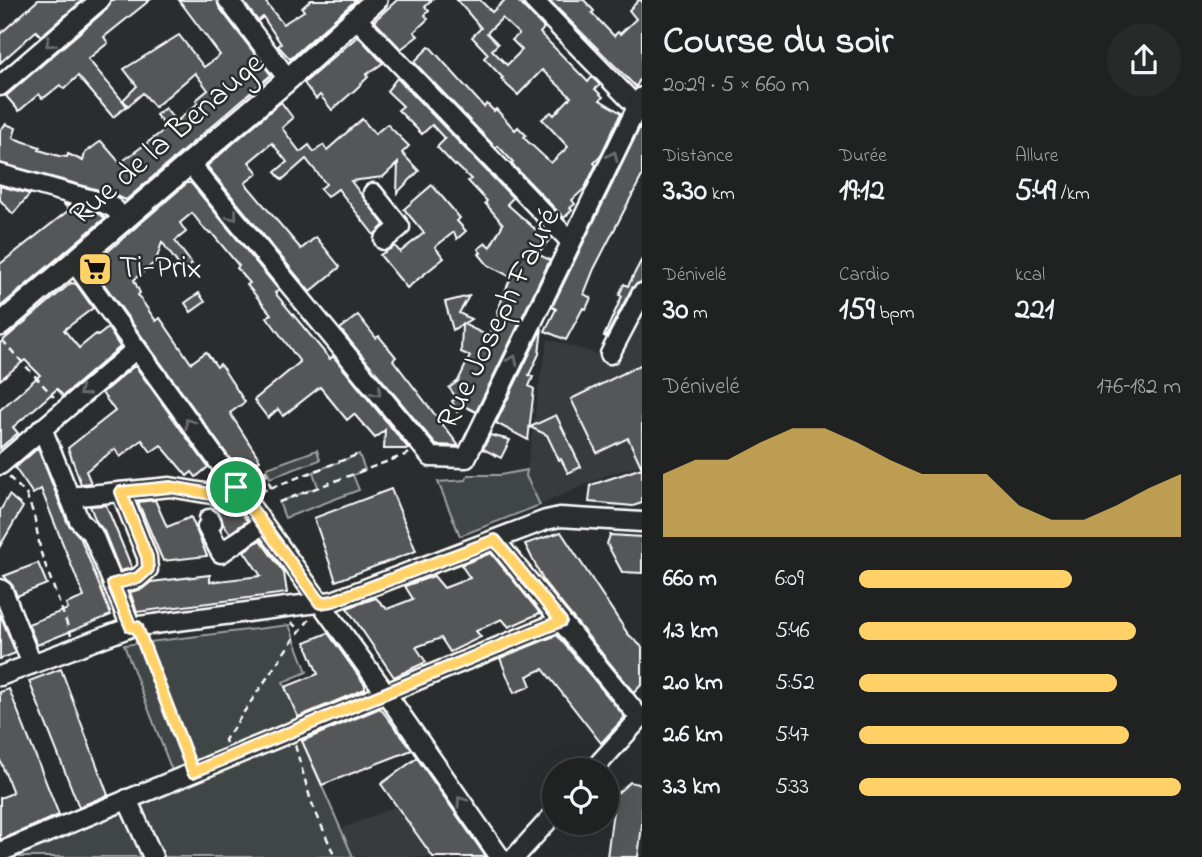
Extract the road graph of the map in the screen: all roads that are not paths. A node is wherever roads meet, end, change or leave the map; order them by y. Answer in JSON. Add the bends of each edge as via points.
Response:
{"nodes":[{"id":1,"x":100,"y":0,"type":"edge"},
{"id":2,"x":228,"y":0,"type":"edge"},
{"id":3,"x":376,"y":0,"type":"edge"},
{"id":4,"x":533,"y":0,"type":"edge"},
{"id":5,"x":356,"y":18,"type":"junction"},
{"id":6,"x":288,"y":79,"type":"junction"},
{"id":7,"x":0,"y":86,"type":"edge"},
{"id":8,"x":640,"y":102,"type":"edge"},
{"id":9,"x":190,"y":164,"type":"junction"},
{"id":10,"x":0,"y":174,"type":"edge"},
{"id":11,"x":373,"y":192,"type":"dead end"},
{"id":12,"x":124,"y":221,"type":"junction"},
{"id":13,"x":384,"y":240,"type":"dead end"},
{"id":14,"x":571,"y":242,"type":"junction"},
{"id":15,"x":74,"y":262,"type":"junction"},
{"id":16,"x":642,"y":293,"type":"edge"},
{"id":17,"x":0,"y":325,"type":"edge"},
{"id":18,"x":135,"y":349,"type":"junction"},
{"id":19,"x":610,"y":354,"type":"dead end"},
{"id":20,"x":42,"y":428,"type":"junction"},
{"id":21,"x":4,"y":471,"type":"edge"},
{"id":22,"x":121,"y":492,"type":"junction"},
{"id":23,"x":240,"y":493,"type":"junction"},
{"id":24,"x":69,"y":496,"type":"junction"},
{"id":25,"x":209,"y":519,"type":"dead end"},
{"id":26,"x":642,"y":522,"type":"edge"},
{"id":27,"x":263,"y":524,"type":"junction"},
{"id":28,"x":495,"y":540,"type":"junction"},
{"id":29,"x":113,"y":584,"type":"junction"},
{"id":30,"x":0,"y":589,"type":"edge"},
{"id":31,"x":315,"y":611,"type":"junction"},
{"id":32,"x":561,"y":621,"type":"junction"},
{"id":33,"x":134,"y":627,"type":"junction"},
{"id":34,"x":32,"y":664,"type":"junction"},
{"id":35,"x":0,"y":676,"type":"edge"},
{"id":36,"x":385,"y":692,"type":"junction"},
{"id":37,"x":641,"y":717,"type":"edge"},
{"id":38,"x":604,"y":758,"type":"edge"},
{"id":39,"x":127,"y":799,"type":"junction"},
{"id":40,"x":542,"y":827,"type":"edge"},
{"id":41,"x":0,"y":852,"type":"edge"},
{"id":42,"x":153,"y":857,"type":"edge"},
{"id":43,"x":500,"y":857,"type":"edge"},
{"id":44,"x":515,"y":857,"type":"edge"}],
"edges":[{"from":1,"to":7,"type":"street","one_way":true},
{"from":2,"to":6,"type":"street"},
{"from":3,"to":5,"type":"main road","name":"Rue de la Benauge"},
{"from":4,"to":8,"type":"street"},
{"from":5,"to":6,"type":"main road","name":"Rue de la Benauge"},
{"from":5,"to":14,"type":"street"},
{"from":6,"to":9,"type":"main road","name":"Rue de la Benauge"},
{"from":14,"to":8,"type":"street","name":"Rue Joseph Fauré","one_way":true},
{"from":9,"to":12,"type":"main road","name":"Rue de la Benauge"},
{"from":9,"to":14,"type":"street","name":"Rue Joseph Fauré","one_way":true,"via":[[430,457],[466,458]]},
{"from":10,"to":12,"type":"street","via":[[103,203]]},
{"from":11,"to":13,"type":"street","via":[[400,227]]},
{"from":12,"to":15,"type":"main road","name":"Rue de la Benauge"},
{"from":15,"to":17,"type":"main road","name":"Rue de la Benauge"},
{"from":15,"to":18,"type":"street"},
{"from":16,"to":19,"type":"street"},
{"from":18,"to":20,"type":"street","one_way":true},
{"from":23,"to":18,"type":"street","one_way":true},
{"from":20,"to":21,"type":"street"},
{"from":20,"to":24,"type":"street"},
{"from":22,"to":23,"type":"street","via":[[170,487],[223,496]]},
{"from":22,"to":24,"type":"street"},
{"from":22,"to":29,"type":"street","via":[[148,569],[138,578]]},
{"from":23,"to":27,"type":"street"},
{"from":24,"to":29,"type":"street","via":[[79,520],[93,535]]},
{"from":25,"to":27,"type":"street","via":[[212,523],[207,527],[221,553]]},
{"from":26,"to":28,"type":"street","via":[[560,517]]},
{"from":27,"to":31,"type":"street"},
{"from":28,"to":31,"type":"street"},
{"from":28,"to":32,"type":"street"},
{"from":29,"to":33,"type":"street"},
{"from":30,"to":34,"type":"street"},
{"from":31,"to":33,"type":"street"},
{"from":31,"to":36,"type":"street"},
{"from":32,"to":36,"type":"street"},
{"from":32,"to":37,"type":"street"},
{"from":33,"to":34,"type":"street"},
{"from":34,"to":35,"type":"street"},
{"from":36,"to":39,"type":"street"},
{"from":43,"to":36,"type":"street","one_way":true},
{"from":37,"to":38,"type":"street"},
{"from":39,"to":41,"type":"street"},
{"from":39,"to":42,"type":"street"},
{"from":40,"to":44,"type":"street"}]}
